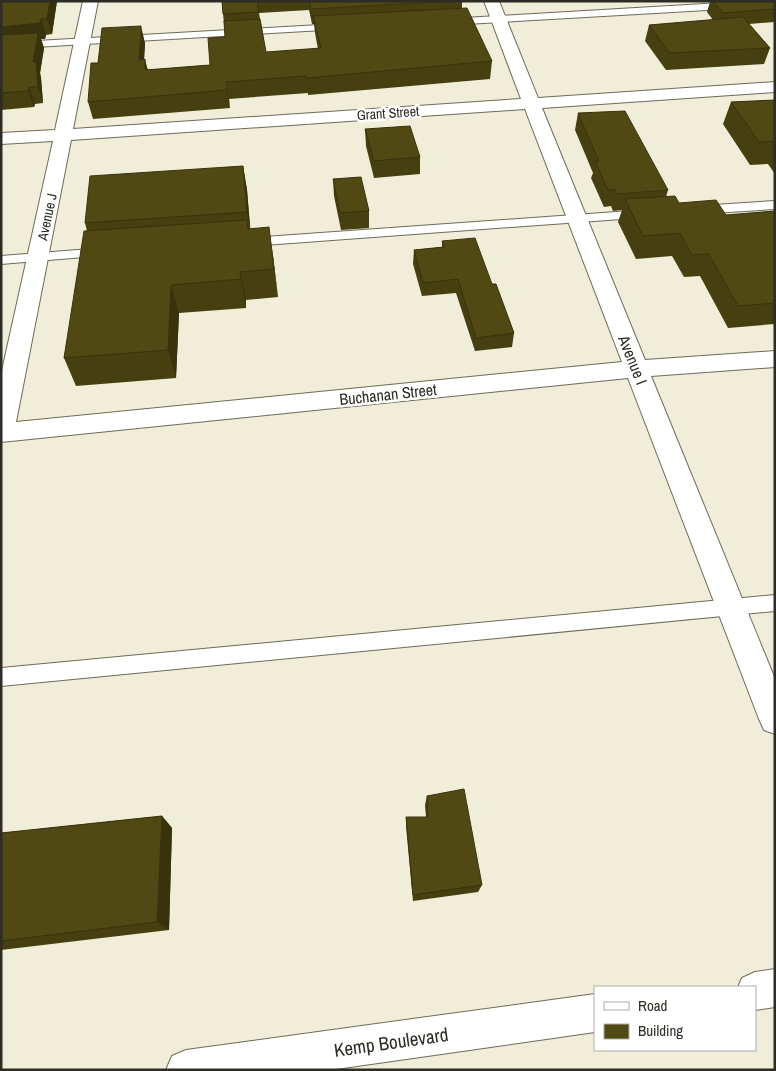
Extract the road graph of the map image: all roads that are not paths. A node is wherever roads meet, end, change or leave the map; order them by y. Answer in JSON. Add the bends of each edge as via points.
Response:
{"nodes":[{"id":1,"x":91,"y":1,"type":"edge"},
{"id":2,"x":775,"y":3,"type":"edge"},
{"id":3,"x":494,"y":10,"type":"edge"},
{"id":4,"x":438,"y":22,"type":"edge"},
{"id":5,"x":350,"y":27,"type":"edge"},
{"id":6,"x":83,"y":41,"type":"junction"},
{"id":7,"x":1,"y":46,"type":"edge"},
{"id":8,"x":775,"y":87,"type":"edge"},
{"id":9,"x":530,"y":104,"type":"junction"},
{"id":10,"x":64,"y":134,"type":"junction"},
{"id":11,"x":1,"y":139,"type":"edge"},
{"id":12,"x":775,"y":205,"type":"edge"},
{"id":13,"x":686,"y":211,"type":"edge"},
{"id":14,"x":656,"y":213,"type":"edge"},
{"id":15,"x":577,"y":219,"type":"junction"},
{"id":16,"x":238,"y":243,"type":"edge"},
{"id":17,"x":118,"y":251,"type":"edge"},
{"id":18,"x":38,"y":257,"type":"junction"},
{"id":19,"x":1,"y":260,"type":"edge"},
{"id":20,"x":775,"y":359,"type":"edge"},
{"id":21,"x":637,"y":369,"type":"junction"},
{"id":22,"x":1,"y":433,"type":"edge"},
{"id":23,"x":775,"y":603,"type":"edge"},
{"id":24,"x":731,"y":608,"type":"junction"},
{"id":25,"x":1,"y":677,"type":"edge"},
{"id":26,"x":775,"y":719,"type":"edge"},
{"id":27,"x":775,"y":988,"type":"edge"},
{"id":28,"x":756,"y":991,"type":"edge"},
{"id":29,"x":594,"y":1013,"type":"edge"},
{"id":30,"x":186,"y":1070,"type":"edge"}],
"edges":[{"from":1,"to":6,"type":"street","name":"Avenue J"},
{"from":2,"to":3,"type":"lane"},
{"from":3,"to":4,"type":"lane"},
{"from":3,"to":9,"type":"street","name":"Avenue I"},
{"from":5,"to":6,"type":"lane"},
{"from":6,"to":7,"type":"lane"},
{"from":6,"to":10,"type":"street","name":"Avenue J"},
{"from":8,"to":9,"type":"street","name":"Grant Street"},
{"from":9,"to":10,"type":"street","name":"Grant Street"},
{"from":9,"to":15,"type":"street","name":"Avenue I"},
{"from":10,"to":11,"type":"street","name":"Grant Street"},
{"from":10,"to":18,"type":"street","name":"Avenue J"},
{"from":12,"to":13,"type":"lane"},
{"from":14,"to":15,"type":"lane"},
{"from":15,"to":16,"type":"lane"},
{"from":15,"to":21,"type":"street","name":"Avenue I"},
{"from":17,"to":18,"type":"lane"},
{"from":18,"to":19,"type":"lane"},
{"from":18,"to":22,"type":"street","name":"Avenue J"},
{"from":20,"to":21,"type":"street","name":"Buchanan Street"},
{"from":21,"to":22,"type":"street","name":"Buchanan Street"},
{"from":21,"to":24,"type":"street","name":"Avenue I"},
{"from":23,"to":24,"type":"lane"},
{"from":24,"to":25,"type":"lane"},
{"from":24,"to":26,"type":"street","name":"Avenue I"},
{"from":27,"to":28,"type":"street"},
{"from":29,"to":30,"type":"street","name":"Kemp Boulevard"}]}
